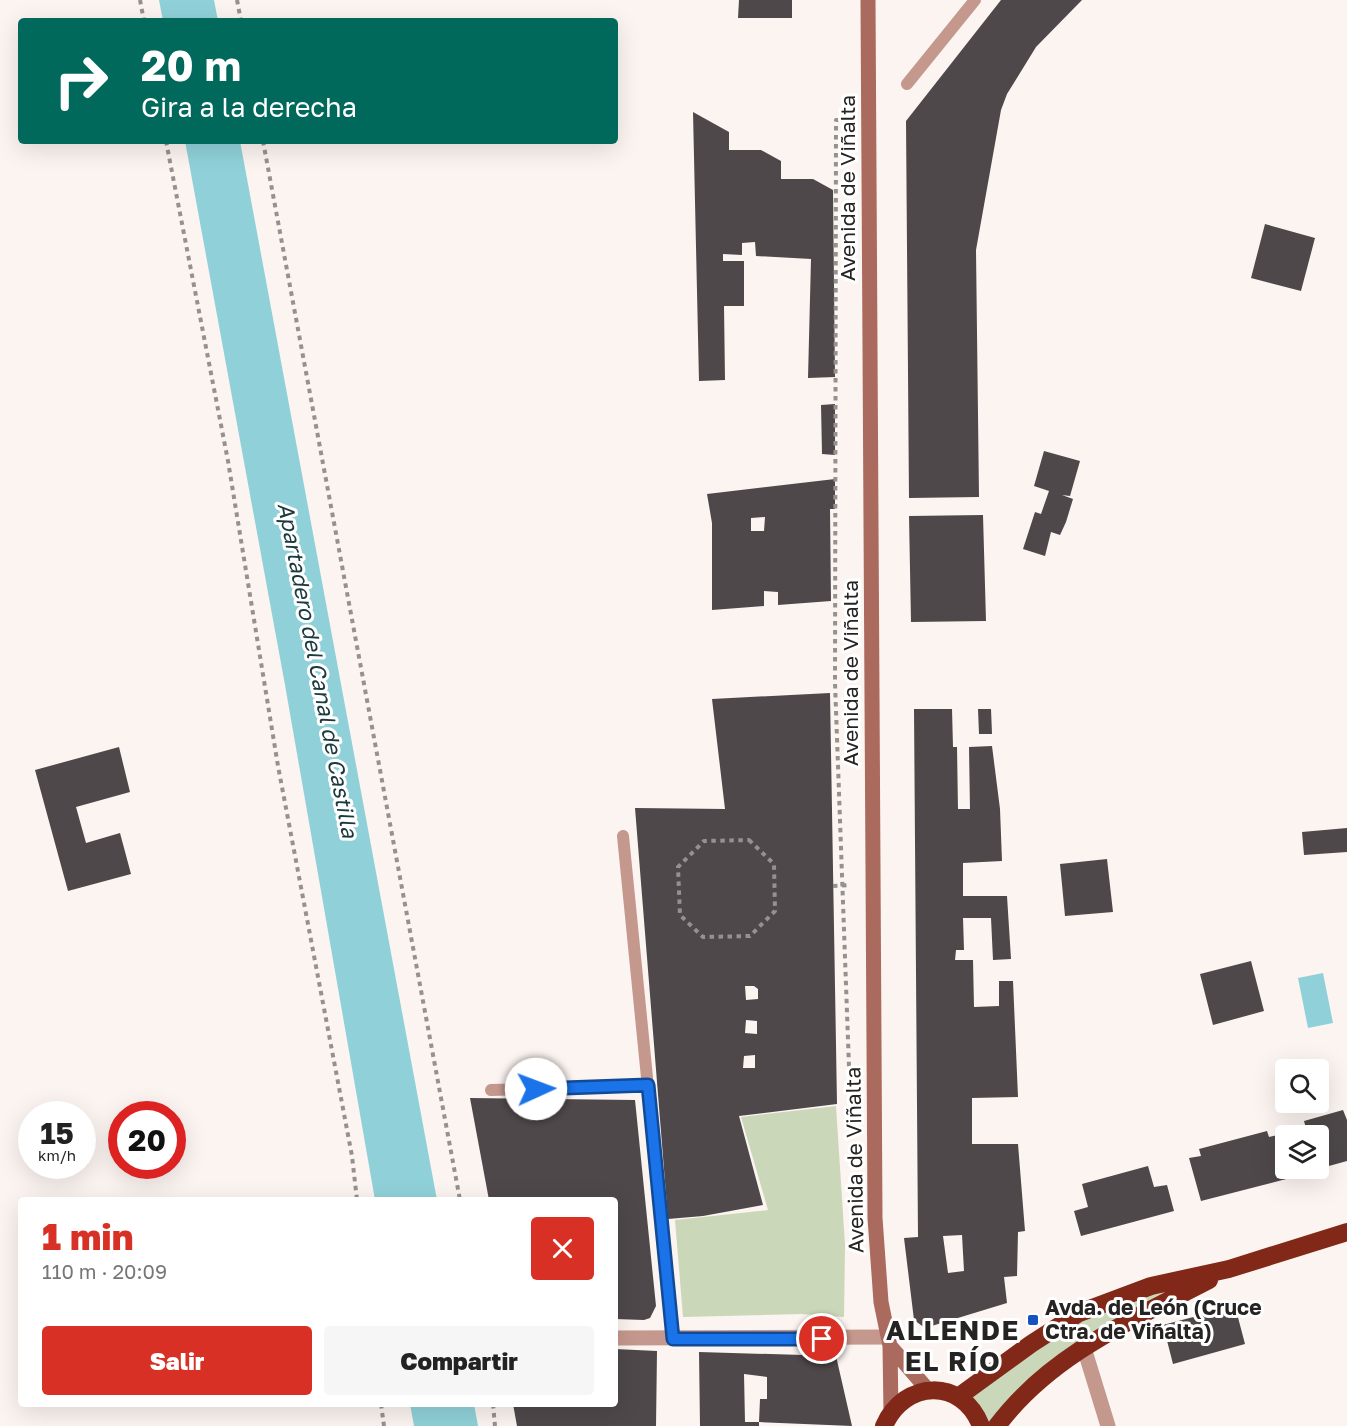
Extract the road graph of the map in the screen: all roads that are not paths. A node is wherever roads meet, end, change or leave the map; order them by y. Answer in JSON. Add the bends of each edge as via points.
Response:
{"nodes":[{"id":1,"x":868,"y":0,"type":"edge"},
{"id":2,"x":975,"y":0,"type":"edge"},
{"id":3,"x":907,"y":84,"type":"dead end"},
{"id":4,"x":623,"y":836,"type":"dead end"},
{"id":5,"x":648,"y":1085,"type":"junction"},
{"id":6,"x":491,"y":1090,"type":"dead end"},
{"id":7,"x":1347,"y":1232,"type":"edge"},
{"id":8,"x":1229,"y":1269,"type":"junction"},
{"id":9,"x":618,"y":1338,"type":"edge"},
{"id":10,"x":673,"y":1339,"type":"junction"},
{"id":11,"x":890,"y":1341,"type":"junction"},
{"id":12,"x":1084,"y":1348,"type":"junction"},
{"id":13,"x":928,"y":1390,"type":"junction"},
{"id":14,"x":958,"y":1397,"type":"junction"},
{"id":15,"x":887,"y":1419,"type":"edge"},
{"id":16,"x":981,"y":1426,"type":"edge"},
{"id":17,"x":997,"y":1426,"type":"edge"},
{"id":18,"x":1108,"y":1426,"type":"edge"}],
"edges":[{"from":1,"to":11,"type":"main road","name":"Avenida de Viñalta","via":[[875,1218],[881,1302]]},
{"from":2,"to":3,"type":"lane"},
{"from":4,"to":5,"type":"lane"},
{"from":5,"to":6,"type":"lane"},
{"from":5,"to":10,"type":"lane"},
{"from":7,"to":8,"type":"highway"},
{"from":8,"to":12,"type":"highway"},
{"from":8,"to":14,"type":"highway","via":[[1151,1286],[1079,1314]]},
{"from":9,"to":10,"type":"street"},
{"from":10,"to":11,"type":"street"},
{"from":11,"to":13,"type":"main road"},
{"from":11,"to":15,"type":"main road","name":"Avenida de Viñalta"},
{"from":12,"to":17,"type":"highway","via":[[1048,1371],[1016,1401]]},
{"from":12,"to":18,"type":"street"},
{"from":13,"to":14,"type":"highway"},
{"from":13,"to":15,"type":"highway","via":[[914,1394]]},
{"from":14,"to":16,"type":"highway","via":[[977,1416]]}]}
